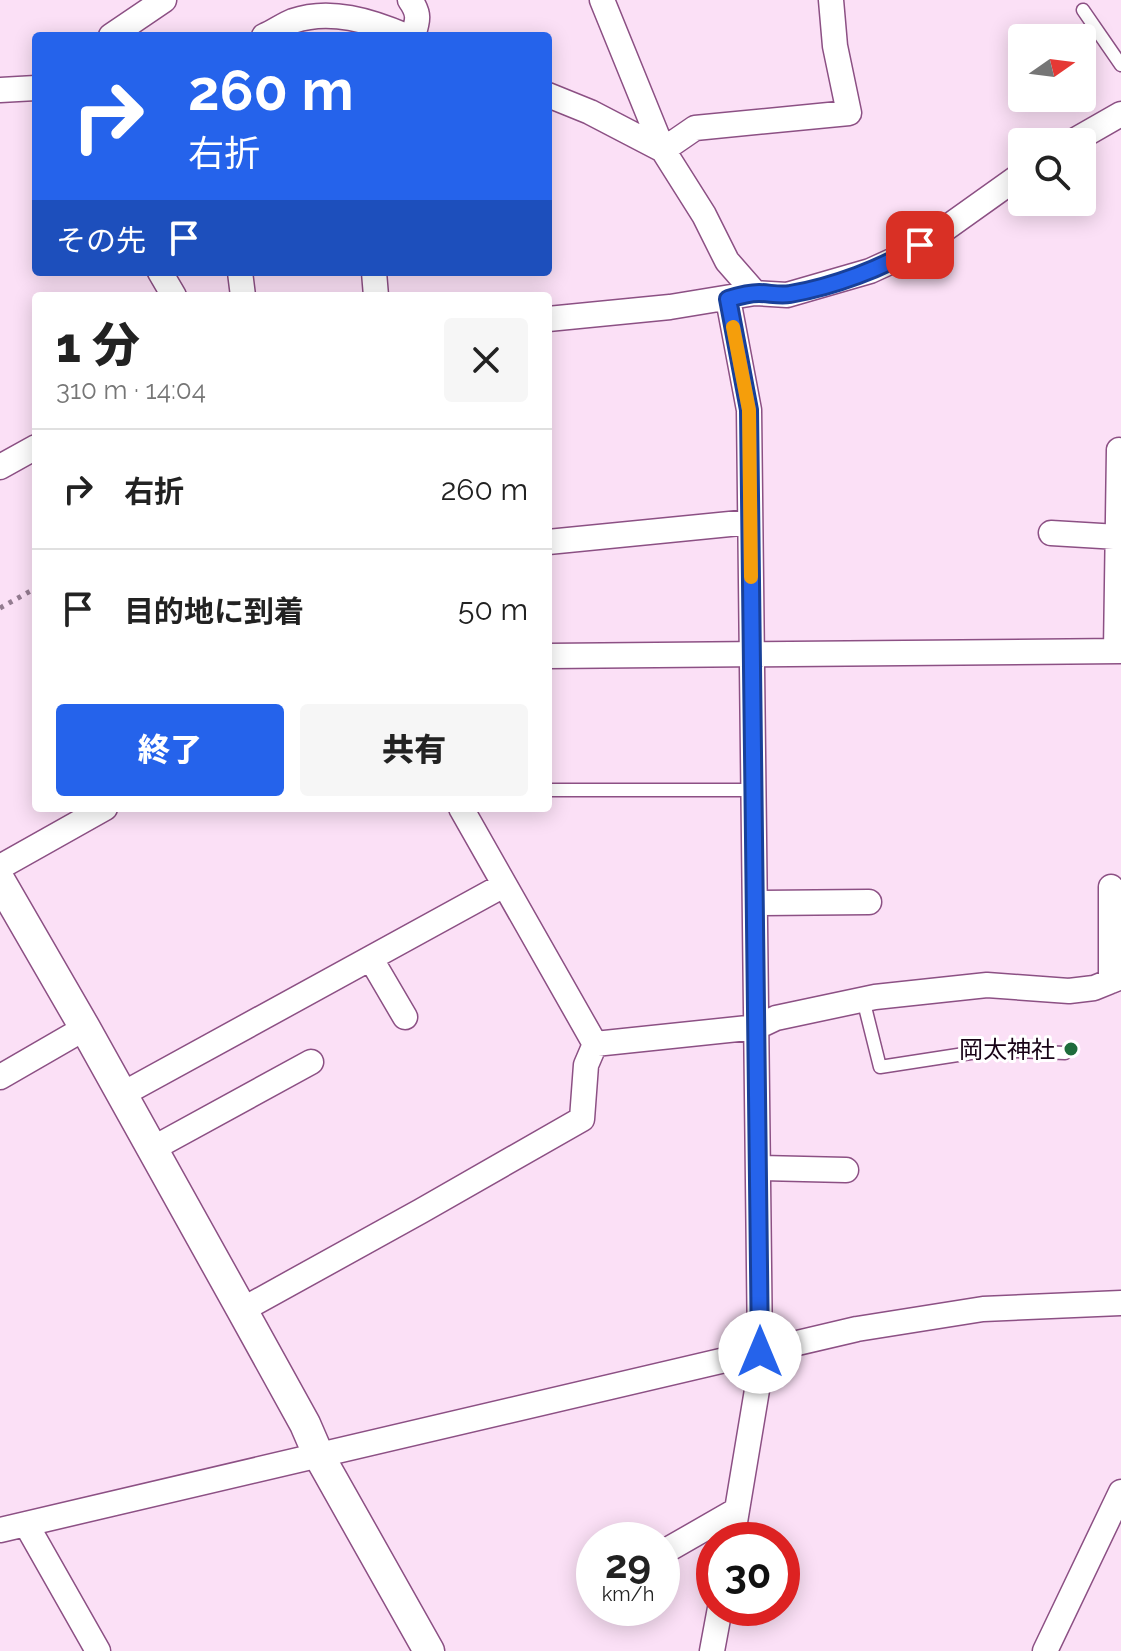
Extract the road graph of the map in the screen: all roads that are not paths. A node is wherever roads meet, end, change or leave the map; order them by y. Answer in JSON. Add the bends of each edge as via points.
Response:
{"nodes":[{"id":1,"x":164,"y":0,"type":"edge"},
{"id":2,"x":410,"y":0,"type":"edge"},
{"id":3,"x":602,"y":0,"type":"edge"},
{"id":4,"x":831,"y":0,"type":"edge"},
{"id":5,"x":1083,"y":10,"type":"dead end"},
{"id":6,"x":117,"y":32,"type":"edge"},
{"id":7,"x":271,"y":32,"type":"edge"},
{"id":8,"x":395,"y":32,"type":"edge"},
{"id":9,"x":414,"y":32,"type":"edge"},
{"id":10,"x":1121,"y":65,"type":"edge"},
{"id":11,"x":32,"y":88,"type":"edge"},
{"id":12,"x":0,"y":90,"type":"edge"},
{"id":13,"x":552,"y":97,"type":"edge"},
{"id":14,"x":1121,"y":114,"type":"edge"},
{"id":15,"x":1096,"y":128,"type":"edge"},
{"id":16,"x":663,"y":150,"type":"junction"},
{"id":17,"x":1008,"y":184,"type":"edge"},
{"id":18,"x":755,"y":293,"type":"junction"},
{"id":19,"x":728,"y":299,"type":"junction"},
{"id":20,"x":552,"y":319,"type":"edge"},
{"id":21,"x":32,"y":449,"type":"edge"},
{"id":22,"x":1119,"y":450,"type":"dead end"},
{"id":23,"x":0,"y":467,"type":"edge"},
{"id":24,"x":750,"y":522,"type":"junction"},
{"id":25,"x":1051,"y":533,"type":"dead end"},
{"id":26,"x":1118,"y":537,"type":"junction"},
{"id":27,"x":552,"y":542,"type":"edge"},
{"id":28,"x":1118,"y":651,"type":"edge"},
{"id":29,"x":752,"y":655,"type":"junction"},
{"id":30,"x":552,"y":656,"type":"edge"},
{"id":31,"x":552,"y":790,"type":"edge"},
{"id":32,"x":754,"y":790,"type":"junction"},
{"id":33,"x":98,"y":812,"type":"edge"},
{"id":34,"x":463,"y":812,"type":"edge"},
{"id":35,"x":0,"y":867,"type":"edge"},
{"id":36,"x":0,"y":881,"type":"edge"},
{"id":37,"x":504,"y":885,"type":"junction"},
{"id":38,"x":1111,"y":887,"type":"dead end"},
{"id":39,"x":869,"y":902,"type":"dead end"},
{"id":40,"x":755,"y":903,"type":"junction"},
{"id":41,"x":371,"y":959,"type":"junction"},
{"id":42,"x":1116,"y":979,"type":"edge"},
{"id":43,"x":863,"y":999,"type":"junction"},
{"id":44,"x":405,"y":1017,"type":"dead end"},
{"id":45,"x":757,"y":1027,"type":"junction"},
{"id":46,"x":85,"y":1028,"type":"junction"},
{"id":47,"x":595,"y":1044,"type":"junction"},
{"id":48,"x":1065,"y":1053,"type":"dead end"},
{"id":49,"x":311,"y":1062,"type":"dead end"},
{"id":50,"x":0,"y":1077,"type":"edge"},
{"id":51,"x":121,"y":1095,"type":"junction"},
{"id":52,"x":152,"y":1149,"type":"junction"},
{"id":53,"x":758,"y":1168,"type":"junction"},
{"id":54,"x":846,"y":1170,"type":"dead end"},
{"id":55,"x":1121,"y":1303,"type":"edge"},
{"id":56,"x":242,"y":1310,"type":"junction"},
{"id":57,"x":760,"y":1352,"type":"junction"},
{"id":58,"x":318,"y":1454,"type":"junction"},
{"id":59,"x":1121,"y":1492,"type":"edge"},
{"id":60,"x":737,"y":1510,"type":"junction"},
{"id":61,"x":735,"y":1522,"type":"edge"},
{"id":62,"x":26,"y":1524,"type":"junction"},
{"id":63,"x":0,"y":1530,"type":"edge"},
{"id":64,"x":1112,"y":1534,"type":"edge"},
{"id":65,"x":680,"y":1543,"type":"edge"},
{"id":66,"x":717,"y":1626,"type":"edge"},
{"id":67,"x":98,"y":1651,"type":"edge"},
{"id":68,"x":429,"y":1651,"type":"edge"},
{"id":69,"x":712,"y":1651,"type":"edge"},
{"id":70,"x":1045,"y":1651,"type":"edge"}],
"edges":[{"from":1,"to":6,"type":"street"},
{"from":2,"to":9,"type":"street","via":[[416,9]]},
{"from":3,"to":16,"type":"street"},
{"from":4,"to":16,"type":"street","via":[[849,113],[695,128]]},
{"from":5,"to":10,"type":"lane"},
{"from":7,"to":8,"type":"street","via":[[292,21],[331,15]]},
{"from":11,"to":12,"type":"street"},
{"from":13,"to":16,"type":"street"},
{"from":14,"to":15,"type":"street"},
{"from":16,"to":18,"type":"street","via":[[727,261]]},
{"from":17,"to":18,"type":"street","via":[[905,255],[870,271],[787,295]]},
{"from":18,"to":19,"type":"street"},
{"from":19,"to":20,"type":"street"},
{"from":19,"to":24,"type":"street","via":[[749,410]]},
{"from":21,"to":23,"type":"street"},
{"from":22,"to":26,"type":"street"},
{"from":24,"to":27,"type":"street"},
{"from":24,"to":29,"type":"street"},
{"from":25,"to":26,"type":"street"},
{"from":26,"to":28,"type":"street"},
{"from":28,"to":29,"type":"street"},
{"from":29,"to":30,"type":"street"},
{"from":29,"to":32,"type":"street"},
{"from":31,"to":32,"type":"lane"},
{"from":32,"to":40,"type":"street"},
{"from":33,"to":35,"type":"street"},
{"from":34,"to":37,"type":"street"},
{"from":36,"to":46,"type":"street"},
{"from":37,"to":41,"type":"street"},
{"from":37,"to":47,"type":"street"},
{"from":38,"to":42,"type":"street"},
{"from":39,"to":40,"type":"street"},
{"from":40,"to":45,"type":"street"},
{"from":41,"to":44,"type":"street"},
{"from":41,"to":51,"type":"street"},
{"from":42,"to":43,"type":"street","via":[[1069,991],[987,985]]},
{"from":43,"to":45,"type":"street"},
{"from":43,"to":48,"type":"lane","via":[[880,1067],[990,1050]]},
{"from":45,"to":47,"type":"street"},
{"from":45,"to":53,"type":"street"},
{"from":46,"to":50,"type":"street"},
{"from":46,"to":51,"type":"street"},
{"from":47,"to":56,"type":"street","via":[[586,1065],[582,1119]]},
{"from":49,"to":52,"type":"street"},
{"from":51,"to":52,"type":"street"},
{"from":52,"to":56,"type":"street"},
{"from":53,"to":54,"type":"street"},
{"from":53,"to":57,"type":"street"},
{"from":55,"to":57,"type":"street","via":[[983,1309],[857,1329]]},
{"from":56,"to":58,"type":"street"},
{"from":57,"to":58,"type":"street"},
{"from":57,"to":60,"type":"street"},
{"from":58,"to":62,"type":"street"},
{"from":58,"to":68,"type":"street"},
{"from":59,"to":64,"type":"street"},
{"from":60,"to":61,"type":"street"},
{"from":60,"to":65,"type":"street"},
{"from":62,"to":63,"type":"street"},
{"from":62,"to":67,"type":"street"},
{"from":64,"to":70,"type":"street"},
{"from":66,"to":69,"type":"street"}]}
